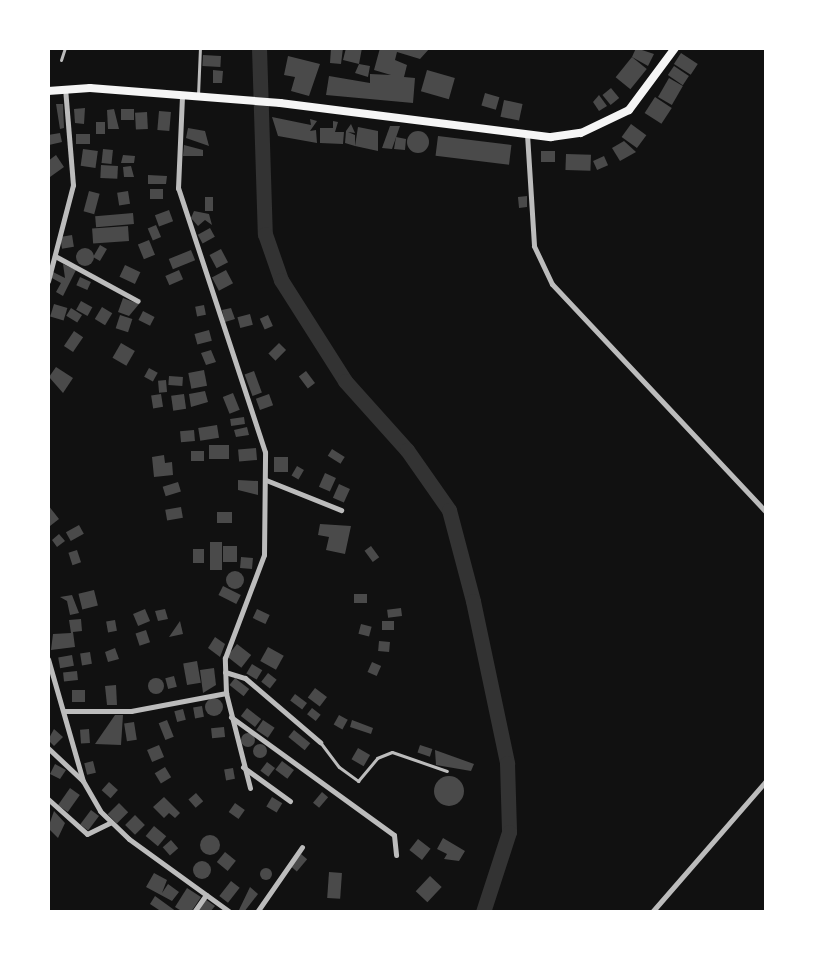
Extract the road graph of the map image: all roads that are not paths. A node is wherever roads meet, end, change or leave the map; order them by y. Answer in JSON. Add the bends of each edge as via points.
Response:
{"nodes":[{"id":1,"x":65,"y":48,"type":"edge"},
{"id":2,"x":200,"y":48,"type":"edge"},
{"id":3,"x":675,"y":48,"type":"edge"},
{"id":4,"x":61,"y":60,"type":"dead end"},
{"id":5,"x":65,"y":88,"type":"junction"},
{"id":6,"x":48,"y":90,"type":"edge"},
{"id":7,"x":182,"y":95,"type":"junction"},
{"id":8,"x":198,"y":96,"type":"junction"},
{"id":9,"x":526,"y":134,"type":"junction"},
{"id":10,"x":55,"y":256,"type":"junction"},
{"id":11,"x":48,"y":282,"type":"edge"},
{"id":12,"x":138,"y":301,"type":"dead end"},
{"id":13,"x":266,"y":480,"type":"junction"},
{"id":14,"x":341,"y":510,"type":"dead end"},
{"id":15,"x":766,"y":512,"type":"edge"},
{"id":16,"x":48,"y":659,"type":"edge"},
{"id":17,"x":225,"y":672,"type":"junction"},
{"id":18,"x":48,"y":681,"type":"edge"},
{"id":19,"x":56,"y":686,"type":"junction"},
{"id":20,"x":226,"y":693,"type":"junction"},
{"id":21,"x":65,"y":711,"type":"junction"},
{"id":22,"x":231,"y":717,"type":"junction"},
{"id":23,"x":320,"y":742,"type":"joint"},
{"id":24,"x":48,"y":748,"type":"edge"},
{"id":25,"x":243,"y":767,"type":"junction"},
{"id":26,"x":447,"y":771,"type":"dead end"},
{"id":27,"x":83,"y":781,"type":"junction"},
{"id":28,"x":766,"y":781,"type":"edge"},
{"id":29,"x":250,"y":788,"type":"dead end"},
{"id":30,"x":48,"y":799,"type":"edge"},
{"id":31,"x":290,"y":801,"type":"dead end"},
{"id":32,"x":110,"y":823,"type":"junction"},
{"id":33,"x":302,"y":847,"type":"dead end"},
{"id":34,"x":396,"y":855,"type":"dead end"},
{"id":35,"x":206,"y":895,"type":"junction"},
{"id":36,"x":194,"y":912,"type":"edge"},
{"id":37,"x":230,"y":912,"type":"edge"},
{"id":38,"x":257,"y":912,"type":"edge"},
{"id":39,"x":652,"y":912,"type":"edge"}],
"edges":[{"from":1,"to":4,"type":"lane"},
{"from":2,"to":8,"type":"lane"},
{"from":3,"to":9,"type":"main road","via":[[650,88],[609,123],[581,134]]},
{"from":5,"to":6,"type":"main road"},
{"from":5,"to":7,"type":"main road"},
{"from":5,"to":10,"type":"street","via":[[73,185]]},
{"from":7,"to":8,"type":"main road"},
{"from":7,"to":13,"type":"street","via":[[177,158],[184,218],[261,439]]},
{"from":8,"to":9,"type":"main road"},
{"from":9,"to":15,"type":"street","via":[[530,213],[540,265],[575,313]]},
{"from":10,"to":11,"type":"street"},
{"from":10,"to":12,"type":"street"},
{"from":13,"to":14,"type":"street"},
{"from":13,"to":17,"type":"street","via":[[261,574]]},
{"from":16,"to":19,"type":"street"},
{"from":17,"to":20,"type":"street"},
{"from":17,"to":23,"type":"street","via":[[245,678]]},
{"from":18,"to":19,"type":"street"},
{"from":19,"to":21,"type":"street"},
{"from":20,"to":21,"type":"street","via":[[131,711]]},
{"from":20,"to":22,"type":"street"},
{"from":21,"to":27,"type":"street"},
{"from":22,"to":25,"type":"street"},
{"from":22,"to":34,"type":"street","via":[[394,835]]},
{"from":23,"to":26,"type":"lane","via":[[339,767],[358,781],[377,758],[392,752]]},
{"from":24,"to":27,"type":"street"},
{"from":25,"to":29,"type":"street"},
{"from":25,"to":31,"type":"street"},
{"from":27,"to":32,"type":"street"},
{"from":28,"to":39,"type":"street"},
{"from":30,"to":32,"type":"street","via":[[87,834]]},
{"from":32,"to":35,"type":"street"},
{"from":33,"to":38,"type":"street"},
{"from":35,"to":36,"type":"street"},
{"from":35,"to":37,"type":"street"}]}
